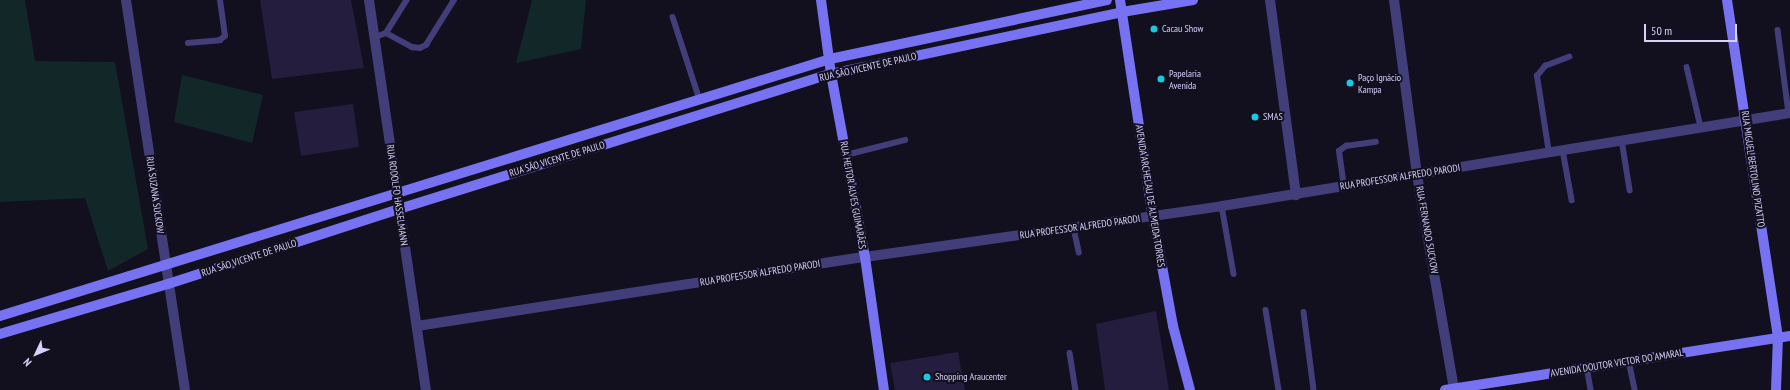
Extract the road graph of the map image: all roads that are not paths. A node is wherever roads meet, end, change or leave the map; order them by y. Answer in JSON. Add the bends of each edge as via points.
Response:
{"nodes":[{"id":1,"x":126,"y":0,"type":"edge"},
{"id":2,"x":220,"y":0,"type":"edge"},
{"id":3,"x":369,"y":0,"type":"edge"},
{"id":4,"x":407,"y":0,"type":"edge"},
{"id":5,"x":454,"y":0,"type":"edge"},
{"id":6,"x":821,"y":0,"type":"edge"},
{"id":7,"x":1107,"y":0,"type":"edge"},
{"id":8,"x":1120,"y":0,"type":"edge"},
{"id":9,"x":1193,"y":0,"type":"edge"},
{"id":10,"x":1270,"y":0,"type":"edge"},
{"id":11,"x":1394,"y":0,"type":"edge"},
{"id":12,"x":1728,"y":0,"type":"edge"},
{"id":13,"x":1122,"y":12,"type":"junction"},
{"id":14,"x":673,"y":17,"type":"dead end"},
{"id":15,"x":1778,"y":30,"type":"dead end"},
{"id":16,"x":386,"y":33,"type":"junction"},
{"id":17,"x":375,"y":37,"type":"junction"},
{"id":18,"x":188,"y":43,"type":"dead end"},
{"id":19,"x":1569,"y":57,"type":"dead end"},
{"id":20,"x":830,"y":59,"type":"junction"},
{"id":21,"x":1687,"y":67,"type":"dead end"},
{"id":22,"x":831,"y":74,"type":"junction"},
{"id":23,"x":700,"y":100,"type":"junction"},
{"id":24,"x":1790,"y":113,"type":"edge"},
{"id":25,"x":1746,"y":119,"type":"junction"},
{"id":26,"x":1701,"y":127,"type":"junction"},
{"id":27,"x":905,"y":140,"type":"dead end"},
{"id":28,"x":1622,"y":140,"type":"junction"},
{"id":29,"x":1376,"y":142,"type":"dead end"},
{"id":30,"x":1563,"y":150,"type":"junction"},
{"id":31,"x":1549,"y":153,"type":"junction"},
{"id":32,"x":846,"y":156,"type":"junction"},
{"id":33,"x":1417,"y":175,"type":"junction"},
{"id":34,"x":1344,"y":187,"type":"junction"},
{"id":35,"x":1630,"y":190,"type":"dead end"},
{"id":36,"x":396,"y":194,"type":"junction"},
{"id":37,"x":1296,"y":195,"type":"junction"},
{"id":38,"x":1572,"y":200,"type":"dead end"},
{"id":39,"x":1222,"y":206,"type":"junction"},
{"id":40,"x":399,"y":209,"type":"junction"},
{"id":41,"x":1153,"y":217,"type":"junction"},
{"id":42,"x":1074,"y":228,"type":"junction"},
{"id":43,"x":1079,"y":252,"type":"dead end"},
{"id":44,"x":865,"y":257,"type":"junction"},
{"id":45,"x":166,"y":266,"type":"junction"},
{"id":46,"x":1234,"y":274,"type":"dead end"},
{"id":47,"x":113,"y":282,"type":"junction"},
{"id":48,"x":168,"y":284,"type":"junction"},
{"id":49,"x":118,"y":299,"type":"junction"},
{"id":50,"x":1266,"y":310,"type":"dead end"},
{"id":51,"x":1304,"y":312,"type":"dead end"},
{"id":52,"x":0,"y":316,"type":"edge"},
{"id":53,"x":417,"y":326,"type":"junction"},
{"id":54,"x":0,"y":334,"type":"edge"},
{"id":55,"x":1790,"y":336,"type":"edge"},
{"id":56,"x":1778,"y":337,"type":"junction"},
{"id":57,"x":1070,"y":352,"type":"dead end"},
{"id":58,"x":1629,"y":361,"type":"junction"},
{"id":59,"x":1587,"y":368,"type":"junction"},
{"id":60,"x":185,"y":390,"type":"edge"},
{"id":61,"x":426,"y":390,"type":"edge"},
{"id":62,"x":884,"y":390,"type":"edge"},
{"id":63,"x":1076,"y":390,"type":"edge"},
{"id":64,"x":1190,"y":390,"type":"edge"},
{"id":65,"x":1279,"y":390,"type":"edge"},
{"id":66,"x":1314,"y":390,"type":"edge"},
{"id":67,"x":1451,"y":390,"type":"edge"},
{"id":68,"x":1591,"y":390,"type":"edge"},
{"id":69,"x":1635,"y":390,"type":"edge"},
{"id":70,"x":1776,"y":390,"type":"edge"}],
"edges":[{"from":1,"to":45,"type":"street","name":"RUA SUZANA SUCKOW"},
{"from":2,"to":18,"type":"lane","via":[[225,36],[220,40]]},
{"from":3,"to":17,"type":"street","name":"RUA RODOLFO HASSELMANN"},
{"from":4,"to":16,"type":"lane"},
{"from":5,"to":16,"type":"lane","via":[[426,45],[420,48],[412,47]]},
{"from":6,"to":20,"type":"main road","name":"RUA HEITOR ALVES GUIMARÃES"},
{"from":7,"to":20,"type":"main road","name":"RUA SÃO VICENTE DE PAULO"},
{"from":8,"to":13,"type":"main road","name":"AVENIDA ARCHELAU DE ALMEIDA TORRES"},
{"from":9,"to":13,"type":"main road","name":"RUA SÃO VICENTE DE PAULO"},
{"from":10,"to":37,"type":"street"},
{"from":11,"to":33,"type":"street","name":"RUA FERNANDO SUCKOW"},
{"from":12,"to":25,"type":"main road","name":"RUA MIGUEL BERTOLINO PIZATTO"},
{"from":13,"to":22,"type":"main road","name":"RUA SÃO VICENTE DE PAULO"},
{"from":13,"to":41,"type":"main road","name":"AVENIDA ARCHELAU DE ALMEIDA TORRES"},
{"from":14,"to":23,"type":"lane"},
{"from":15,"to":24,"type":"lane"},
{"from":16,"to":17,"type":"lane"},
{"from":17,"to":36,"type":"street","name":"RUA RODOLFO HASSELMANN"},
{"from":19,"to":31,"type":"lane","via":[[1545,66],[1537,76]]},
{"from":20,"to":22,"type":"main road","name":"RUA HEITOR ALVES GUIMARÃES"},
{"from":20,"to":23,"type":"main road","name":"RUA SÃO VICENTE DE PAULO"},
{"from":21,"to":26,"type":"lane"},
{"from":22,"to":32,"type":"main road","name":"RUA HEITOR ALVES GUIMARÃES"},
{"from":22,"to":40,"type":"main road","name":"RUA SÃO VICENTE DE PAULO"},
{"from":23,"to":36,"type":"main road","name":"RUA SÃO VICENTE DE PAULO"},
{"from":24,"to":25,"type":"street","name":"RUA PROFESSOR ALFREDO PARODI"},
{"from":25,"to":26,"type":"street","name":"RUA PROFESSOR ALFREDO PARODI"},
{"from":25,"to":56,"type":"main road","name":"RUA MIGUEL BERTOLINO PIZATTO"},
{"from":26,"to":28,"type":"street","name":"RUA PROFESSOR ALFREDO PARODI"},
{"from":27,"to":32,"type":"lane"},
{"from":28,"to":30,"type":"street","name":"RUA PROFESSOR ALFREDO PARODI"},
{"from":28,"to":35,"type":"lane"},
{"from":29,"to":34,"type":"lane","via":[[1346,146],[1339,151]]},
{"from":30,"to":31,"type":"street","name":"RUA PROFESSOR ALFREDO PARODI"},
{"from":30,"to":38,"type":"lane"},
{"from":31,"to":33,"type":"street","name":"RUA PROFESSOR ALFREDO PARODI"},
{"from":32,"to":44,"type":"main road","name":"RUA HEITOR ALVES GUIMARÃES"},
{"from":33,"to":34,"type":"street","name":"RUA PROFESSOR ALFREDO PARODI"},
{"from":33,"to":67,"type":"street","name":"RUA FERNANDO SUCKOW"},
{"from":34,"to":37,"type":"street","name":"RUA PROFESSOR ALFREDO PARODI"},
{"from":36,"to":40,"type":"street","name":"RUA RODOLFO HASSELMANN"},
{"from":36,"to":45,"type":"main road","name":"RUA SÃO VICENTE DE PAULO"},
{"from":37,"to":39,"type":"street","name":"RUA PROFESSOR ALFREDO PARODI"},
{"from":39,"to":41,"type":"street","name":"RUA PROFESSOR ALFREDO PARODI"},
{"from":39,"to":46,"type":"lane"},
{"from":40,"to":48,"type":"main road","name":"RUA SÃO VICENTE DE PAULO"},
{"from":40,"to":53,"type":"street","name":"RUA RODOLFO HASSELMANN"},
{"from":41,"to":42,"type":"street","name":"RUA PROFESSOR ALFREDO PARODI"},
{"from":41,"to":64,"type":"main road","name":"AVENIDA ARCHELAU DE ALMEIDA TORRES","via":[[1173,326]]},
{"from":42,"to":43,"type":"lane"},
{"from":42,"to":44,"type":"street","name":"RUA PROFESSOR ALFREDO PARODI"},
{"from":44,"to":53,"type":"street","name":"RUA PROFESSOR ALFREDO PARODI"},
{"from":44,"to":62,"type":"main road","name":"RUA HEITOR ALVES GUIMARÃES"},
{"from":45,"to":47,"type":"main road","name":"RUA SÃO VICENTE DE PAULO"},
{"from":45,"to":48,"type":"street","name":"RUA SUZANA SUCKOW"},
{"from":47,"to":49,"type":"main road"},
{"from":47,"to":52,"type":"main road","name":"RUA SÃO VICENTE DE PAULO"},
{"from":48,"to":49,"type":"main road","name":"RUA SÃO VICENTE DE PAULO"},
{"from":48,"to":60,"type":"street","name":"RUA SUZANA SUCKOW"},
{"from":49,"to":54,"type":"main road","name":"RUA SÃO VICENTE DE PAULO"},
{"from":50,"to":65,"type":"lane"},
{"from":51,"to":66,"type":"lane"},
{"from":53,"to":61,"type":"street","name":"RUA RODOLFO HASSELMANN"},
{"from":55,"to":56,"type":"main road","name":"AVENIDA DOUTOR VICTOR DO AMARAL"},
{"from":56,"to":58,"type":"main road","name":"AVENIDA DOUTOR VICTOR DO AMARAL"},
{"from":56,"to":70,"type":"main road","name":"RUA MIGUEL BERTOLINO PIZATTO"},
{"from":57,"to":63,"type":"lane"},
{"from":58,"to":59,"type":"main road","name":"AVENIDA DOUTOR VICTOR DO AMARAL"},
{"from":58,"to":69,"type":"lane"},
{"from":59,"to":67,"type":"main road","name":"AVENIDA DOUTOR VICTOR DO AMARAL"},
{"from":59,"to":68,"type":"lane"}]}
